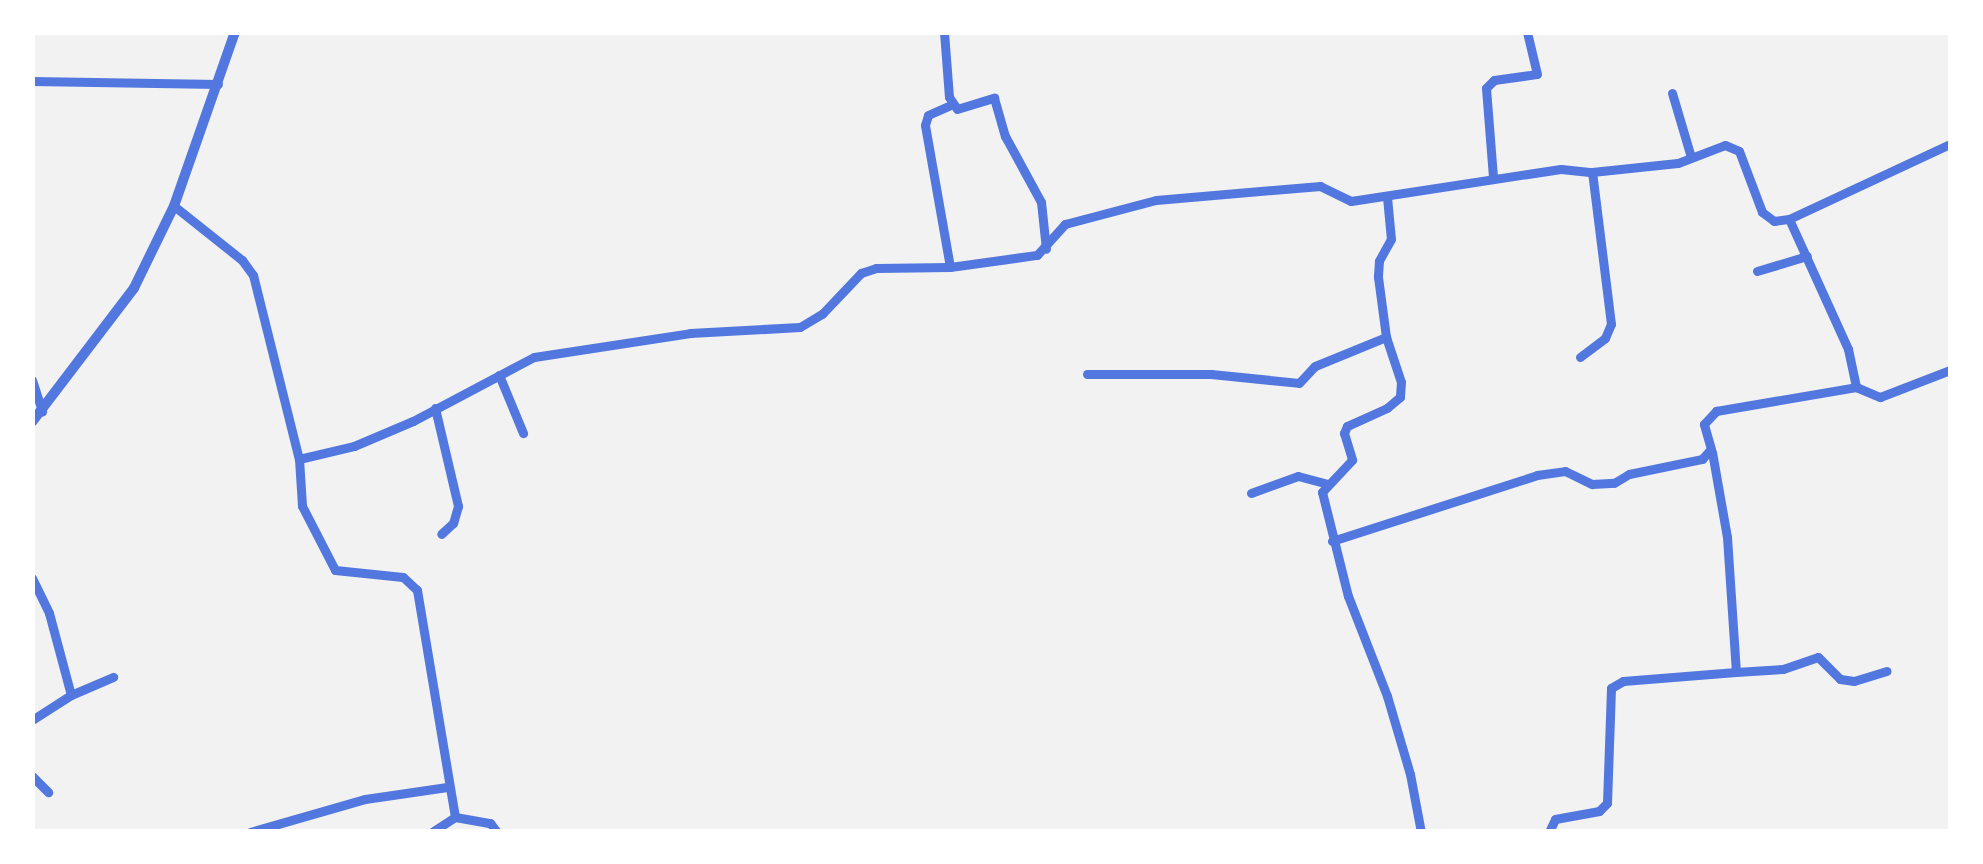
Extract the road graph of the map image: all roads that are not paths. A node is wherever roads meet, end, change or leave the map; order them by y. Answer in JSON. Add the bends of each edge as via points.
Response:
{"nodes":[{"id":1,"x":234,"y":32,"type":"edge"},
{"id":2,"x":944,"y":32,"type":"edge"},
{"id":3,"x":1528,"y":32,"type":"edge"},
{"id":4,"x":32,"y":81,"type":"edge"},
{"id":5,"x":218,"y":84,"type":"junction"},
{"id":6,"x":1672,"y":93,"type":"dead end"},
{"id":7,"x":953,"y":104,"type":"junction"},
{"id":8,"x":1950,"y":144,"type":"edge"},
{"id":9,"x":1691,"y":157,"type":"junction"},
{"id":10,"x":1592,"y":172,"type":"junction"},
{"id":11,"x":1493,"y":178,"type":"junction"},
{"id":12,"x":1387,"y":197,"type":"junction"},
{"id":13,"x":174,"y":206,"type":"junction"},
{"id":14,"x":1789,"y":219,"type":"junction"},
{"id":15,"x":1046,"y":249,"type":"junction"},
{"id":16,"x":1807,"y":256,"type":"junction"},
{"id":17,"x":950,"y":267,"type":"junction"},
{"id":18,"x":1758,"y":271,"type":"dead end"},
{"id":19,"x":1386,"y":336,"type":"junction"},
{"id":20,"x":1580,"y":357,"type":"dead end"},
{"id":21,"x":1950,"y":370,"type":"edge"},
{"id":22,"x":499,"y":374,"type":"junction"},
{"id":23,"x":1087,"y":374,"type":"dead end"},
{"id":24,"x":32,"y":380,"type":"edge"},
{"id":25,"x":1856,"y":387,"type":"junction"},
{"id":26,"x":435,"y":408,"type":"junction"},
{"id":27,"x":42,"y":411,"type":"junction"},
{"id":28,"x":32,"y":422,"type":"edge"},
{"id":29,"x":523,"y":433,"type":"dead end"},
{"id":30,"x":1712,"y":449,"type":"junction"},
{"id":31,"x":299,"y":458,"type":"junction"},
{"id":32,"x":1326,"y":484,"type":"junction"},
{"id":33,"x":1251,"y":493,"type":"dead end"},
{"id":34,"x":442,"y":534,"type":"dead end"},
{"id":35,"x":1332,"y":541,"type":"junction"},
{"id":36,"x":32,"y":578,"type":"edge"},
{"id":37,"x":1886,"y":670,"type":"dead end"},
{"id":38,"x":1736,"y":672,"type":"junction"},
{"id":39,"x":112,"y":677,"type":"dead end"},
{"id":40,"x":71,"y":695,"type":"junction"},
{"id":41,"x":32,"y":720,"type":"edge"},
{"id":42,"x":32,"y":776,"type":"edge"},
{"id":43,"x":448,"y":787,"type":"junction"},
{"id":44,"x":48,"y":792,"type":"dead end"},
{"id":45,"x":455,"y":817,"type":"junction"},
{"id":46,"x":250,"y":832,"type":"edge"},
{"id":47,"x":432,"y":832,"type":"edge"},
{"id":48,"x":497,"y":832,"type":"edge"},
{"id":49,"x":1421,"y":832,"type":"edge"},
{"id":50,"x":1549,"y":832,"type":"edge"}],
"edges":[{"from":1,"to":5,"type":"street"},
{"from":2,"to":7,"type":"street"},
{"from":3,"to":11,"type":"street","via":[[1537,74],[1494,80],[1486,88]]},
{"from":4,"to":5,"type":"street"},
{"from":5,"to":13,"type":"street"},
{"from":6,"to":9,"type":"street"},
{"from":7,"to":15,"type":"street","via":[[957,109],[994,98],[1005,136],[1041,202]]},
{"from":7,"to":17,"type":"street","via":[[928,116],[926,125]]},
{"from":8,"to":14,"type":"street"},
{"from":9,"to":10,"type":"street"},
{"from":9,"to":14,"type":"street","via":[[1734,146],[1762,212],[1774,221]]},
{"from":10,"to":11,"type":"street"},
{"from":10,"to":20,"type":"street","via":[[1610,324],[1605,338]]},
{"from":11,"to":12,"type":"street"},
{"from":12,"to":15,"type":"street","via":[[1343,200],[1320,186],[1156,200],[1066,224]]},
{"from":12,"to":19,"type":"street","via":[[1392,239],[1378,266]]},
{"from":13,"to":27,"type":"street","via":[[134,288]]},
{"from":13,"to":31,"type":"street","via":[[253,274]]},
{"from":14,"to":16,"type":"street"},
{"from":15,"to":17,"type":"street"},
{"from":16,"to":18,"type":"street"},
{"from":16,"to":25,"type":"street","via":[[1848,349]]},
{"from":17,"to":22,"type":"street","via":[[891,266],[861,274],[800,327],[586,348],[534,357]]},
{"from":19,"to":23,"type":"street","via":[[1315,366],[1298,383],[1210,374]]},
{"from":19,"to":32,"type":"street","via":[[1400,397],[1347,426],[1352,460]]},
{"from":21,"to":25,"type":"street","via":[[1880,398]]},
{"from":22,"to":26,"type":"street"},
{"from":22,"to":29,"type":"street"},
{"from":24,"to":27,"type":"street"},
{"from":25,"to":30,"type":"street","via":[[1711,413],[1704,424]]},
{"from":26,"to":31,"type":"street","via":[[354,446]]},
{"from":26,"to":34,"type":"street","via":[[458,506]]},
{"from":27,"to":28,"type":"street"},
{"from":30,"to":35,"type":"street","via":[[1702,459],[1614,483],[1592,484],[1565,471],[1537,475]]},
{"from":30,"to":38,"type":"street","via":[[1728,537]]},
{"from":31,"to":43,"type":"street","via":[[302,506],[336,570],[403,577],[416,590]]},
{"from":32,"to":33,"type":"street","via":[[1298,476]]},
{"from":32,"to":35,"type":"street"},
{"from":35,"to":49,"type":"street","via":[[1386,696]]},
{"from":36,"to":40,"type":"street"},
{"from":37,"to":38,"type":"street","via":[[1840,679],[1818,657],[1784,669]]},
{"from":38,"to":50,"type":"street","via":[[1623,681],[1611,688],[1607,803],[1599,811],[1555,819]]},
{"from":39,"to":40,"type":"street"},
{"from":40,"to":41,"type":"street"},
{"from":42,"to":44,"type":"street"},
{"from":43,"to":45,"type":"street"},
{"from":43,"to":46,"type":"street","via":[[365,800]]},
{"from":45,"to":47,"type":"street"},
{"from":45,"to":48,"type":"street","via":[[490,824]]}]}
